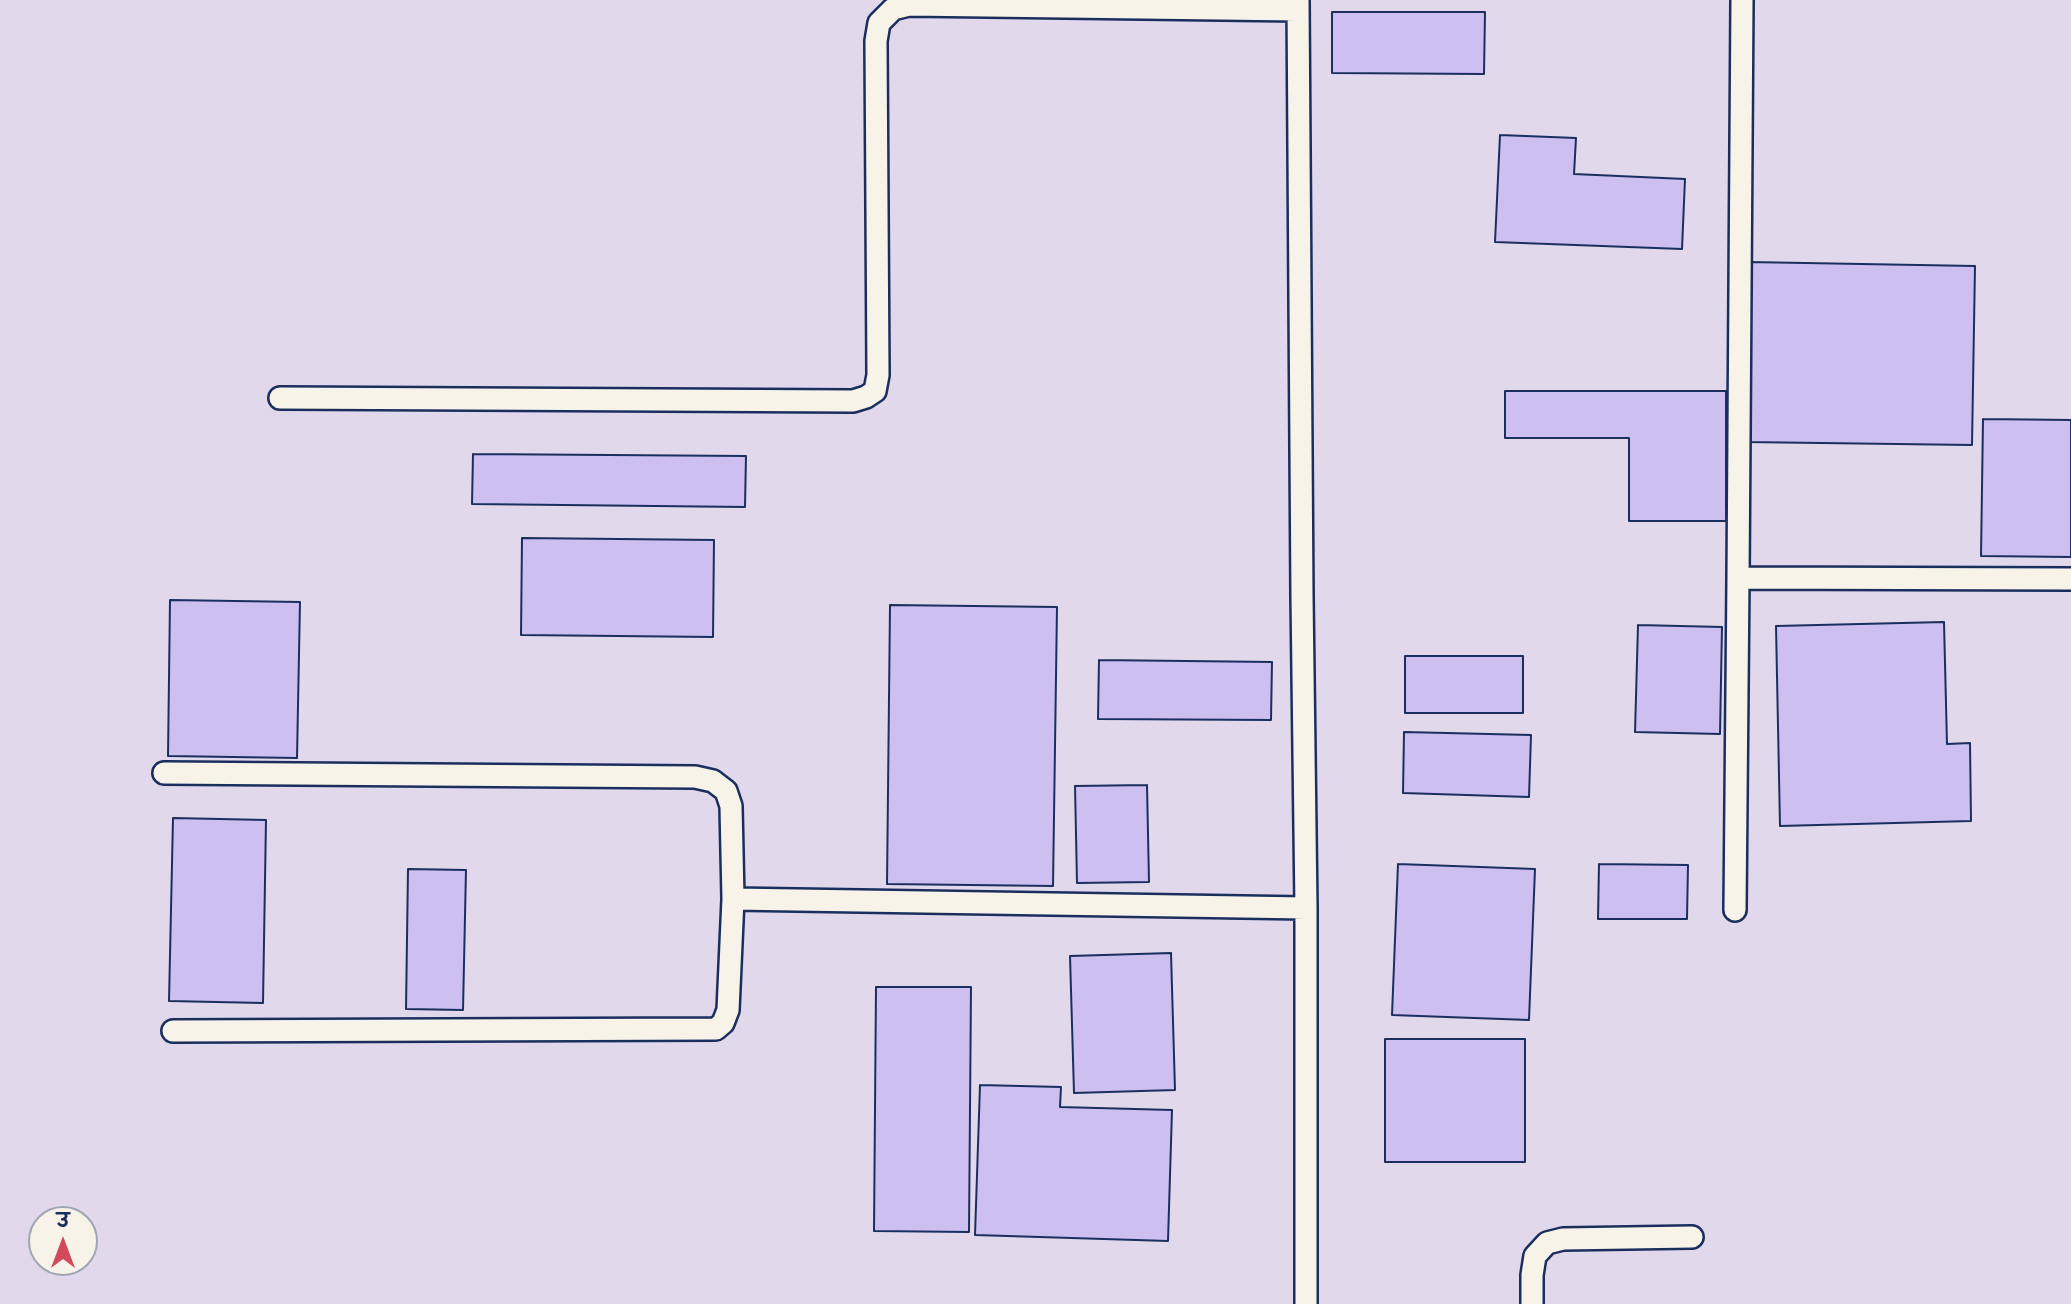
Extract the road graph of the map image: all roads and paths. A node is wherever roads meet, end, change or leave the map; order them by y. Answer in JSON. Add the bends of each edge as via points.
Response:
{"nodes":[{"id":1,"x":1741,"y":0,"type":"edge"},
{"id":2,"x":1298,"y":5,"type":"edge"},
{"id":3,"x":280,"y":398,"type":"dead end"},
{"id":4,"x":1738,"y":578,"type":"junction"},
{"id":5,"x":2071,"y":579,"type":"edge"},
{"id":6,"x":164,"y":773,"type":"dead end"},
{"id":7,"x":733,"y":900,"type":"junction"},
{"id":8,"x":1306,"y":908,"type":"junction"},
{"id":9,"x":1735,"y":910,"type":"dead end"},
{"id":10,"x":173,"y":1031,"type":"dead end"},
{"id":11,"x":1692,"y":1237,"type":"dead end"},
{"id":12,"x":1306,"y":1304,"type":"edge"},
{"id":13,"x":1532,"y":1304,"type":"edge"}],
"edges":[{"from":1,"to":4,"type":"lane"},
{"from":2,"to":3,"type":"lane","via":[[909,5],[893,9],[880,23],[876,41],[878,375],[875,391],[866,397],[853,401]]},
{"from":2,"to":8,"type":"lane"},
{"from":4,"to":5,"type":"lane"},
{"from":4,"to":9,"type":"lane"},
{"from":6,"to":7,"type":"lane","via":[[695,777],[713,781],[726,791],[731,806]]},
{"from":7,"to":8,"type":"lane"},
{"from":7,"to":10,"type":"lane","via":[[728,1010],[716,1029]]},
{"from":8,"to":12,"type":"lane"},
{"from":11,"to":13,"type":"lane","via":[[1546,1242],[1535,1256]]}]}
